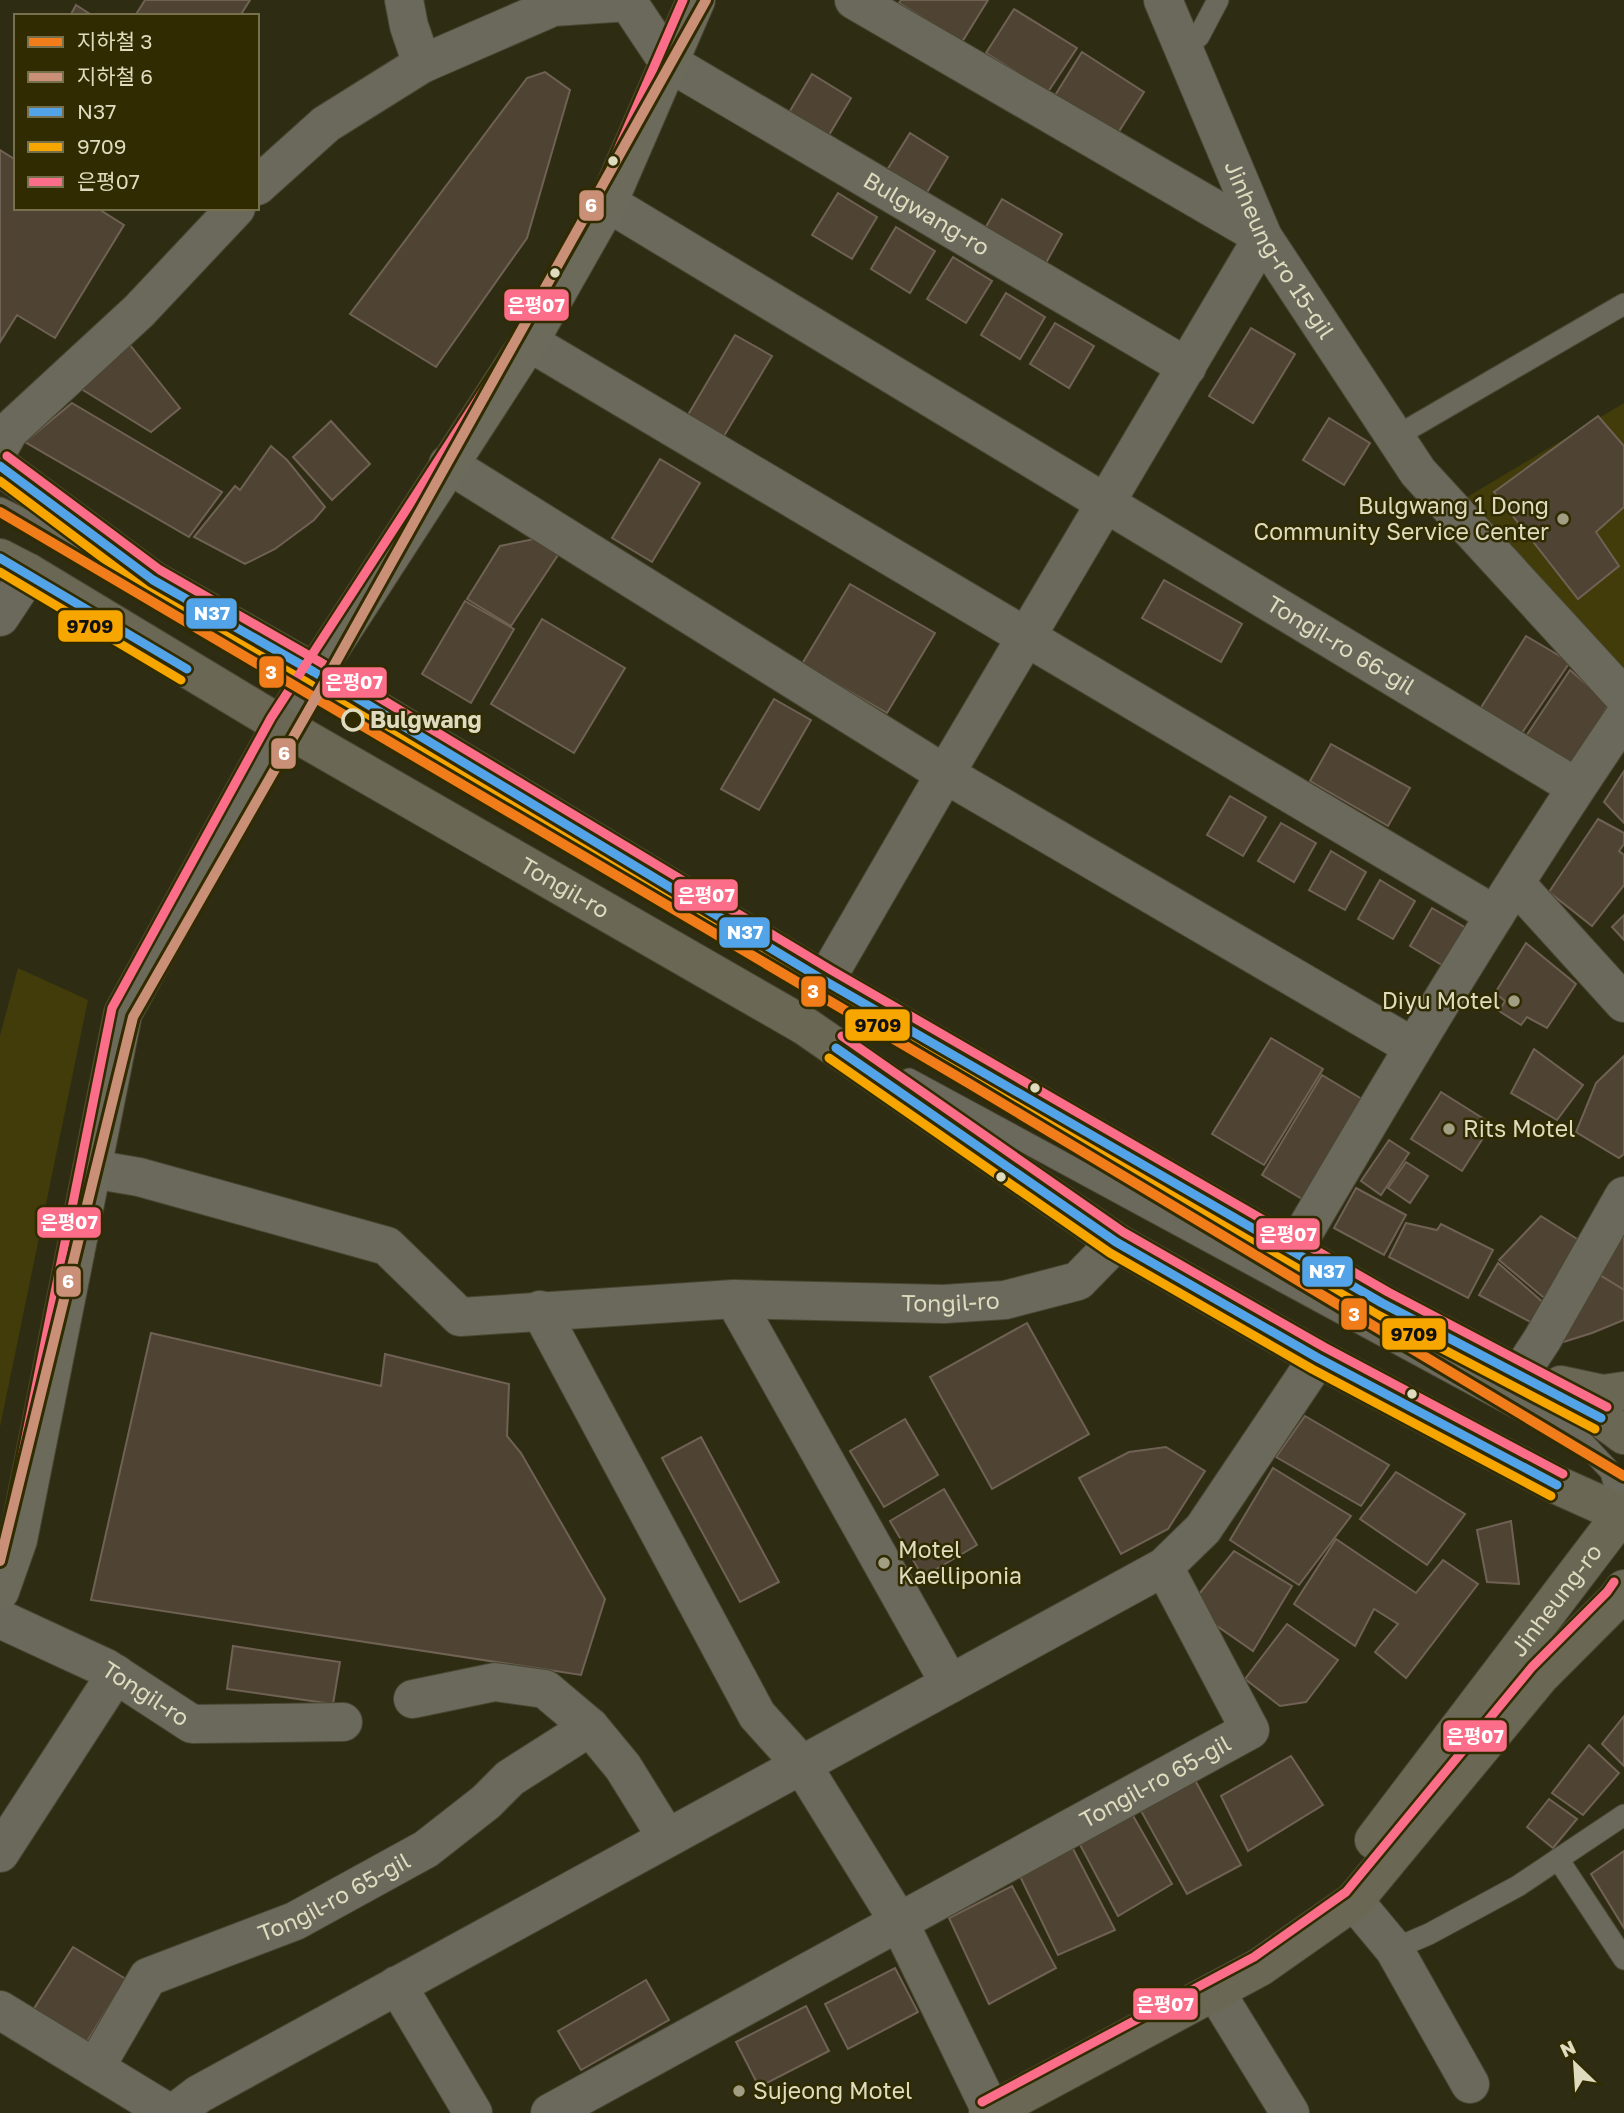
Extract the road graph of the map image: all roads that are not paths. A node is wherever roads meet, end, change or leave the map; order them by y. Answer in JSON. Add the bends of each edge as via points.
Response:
{"nodes":[{"id":1,"x":404,"y":0,"type":"edge"},
{"id":2,"x":696,"y":0,"type":"edge"},
{"id":3,"x":854,"y":0,"type":"edge"},
{"id":4,"x":1163,"y":0,"type":"edge"},
{"id":5,"x":1218,"y":0,"type":"edge"},
{"id":6,"x":1184,"y":50,"type":"junction"},
{"id":7,"x":668,"y":62,"type":"junction"},
{"id":8,"x":422,"y":64,"type":"junction"},
{"id":9,"x":259,"y":184,"type":"edge"},
{"id":10,"x":608,"y":203,"type":"junction"},
{"id":11,"x":234,"y":210,"type":"edge"},
{"id":12,"x":1263,"y":237,"type":"junction"},
{"id":13,"x":1624,"y":304,"type":"edge"},
{"id":14,"x":529,"y":342,"type":"junction"},
{"id":15,"x":1187,"y":367,"type":"junction"},
{"id":16,"x":1395,"y":437,"type":"junction"},
{"id":17,"x":0,"y":447,"type":"edge"},
{"id":18,"x":448,"y":464,"type":"junction"},
{"id":19,"x":0,"y":466,"type":"edge"},
{"id":20,"x":1107,"y":504,"type":"junction"},
{"id":21,"x":0,"y":508,"type":"edge"},
{"id":22,"x":15,"y":566,"type":"edge"},
{"id":23,"x":153,"y":580,"type":"junction"},
{"id":24,"x":0,"y":617,"type":"edge"},
{"id":25,"x":1027,"y":636,"type":"junction"},
{"id":26,"x":314,"y":672,"type":"junction"},
{"id":27,"x":1624,"y":697,"type":"edge"},
{"id":28,"x":1624,"y":717,"type":"edge"},
{"id":29,"x":281,"y":725,"type":"junction"},
{"id":30,"x":945,"y":774,"type":"junction"},
{"id":31,"x":1576,"y":787,"type":"junction"},
{"id":32,"x":1516,"y":884,"type":"junction"},
{"id":33,"x":1495,"y":915,"type":"junction"},
{"id":34,"x":825,"y":981,"type":"junction"},
{"id":35,"x":1624,"y":1003,"type":"edge"},
{"id":36,"x":805,"y":1026,"type":"junction"},
{"id":37,"x":1413,"y":1047,"type":"junction"},
{"id":38,"x":92,"y":1169,"type":"junction"},
{"id":39,"x":1624,"y":1196,"type":"edge"},
{"id":40,"x":1116,"y":1242,"type":"junction"},
{"id":41,"x":1293,"y":1251,"type":"junction"},
{"id":42,"x":734,"y":1299,"type":"junction"},
{"id":43,"x":540,"y":1311,"type":"junction"},
{"id":44,"x":1318,"y":1358,"type":"junction"},
{"id":45,"x":1519,"y":1375,"type":"junction"},
{"id":46,"x":1624,"y":1391,"type":"edge"},
{"id":47,"x":1624,"y":1435,"type":"edge"},
{"id":48,"x":1623,"y":1513,"type":"edge"},
{"id":49,"x":1164,"y":1567,"type":"junction"},
{"id":50,"x":1624,"y":1589,"type":"edge"},
{"id":51,"x":0,"y":1591,"type":"edge"},
{"id":52,"x":0,"y":1619,"type":"edge"},
{"id":53,"x":1624,"y":1622,"type":"edge"},
{"id":54,"x":116,"y":1674,"type":"junction"},
{"id":55,"x":1541,"y":1675,"type":"junction"},
{"id":56,"x":950,"y":1684,"type":"junction"},
{"id":57,"x":413,"y":1699,"type":"dead end"},
{"id":58,"x":342,"y":1722,"type":"dead end"},
{"id":59,"x":590,"y":1727,"type":"junction"},
{"id":60,"x":802,"y":1765,"type":"junction"},
{"id":61,"x":1624,"y":1815,"type":"edge"},
{"id":62,"x":667,"y":1838,"type":"junction"},
{"id":63,"x":0,"y":1853,"type":"edge"},
{"id":64,"x":1558,"y":1859,"type":"junction"},
{"id":65,"x":1354,"y":1901,"type":"junction"},
{"id":66,"x":899,"y":1922,"type":"junction"},
{"id":67,"x":1394,"y":1949,"type":"junction"},
{"id":68,"x":1624,"y":1959,"type":"edge"},
{"id":69,"x":397,"y":1985,"type":"junction"},
{"id":70,"x":1215,"y":1991,"type":"junction"},
{"id":71,"x":0,"y":2010,"type":"edge"},
{"id":72,"x":95,"y":2068,"type":"junction"},
{"id":73,"x":1470,"y":2084,"type":"dead end"},
{"id":74,"x":990,"y":2112,"type":"edge"},
{"id":75,"x":169,"y":2113,"type":"edge"},
{"id":76,"x":174,"y":2113,"type":"edge"},
{"id":77,"x":473,"y":2113,"type":"edge"},
{"id":78,"x":550,"y":2113,"type":"edge"},
{"id":79,"x":1290,"y":2113,"type":"edge"}],
"edges":[{"from":1,"to":8,"type":"street"},
{"from":2,"to":7,"type":"main road"},
{"from":3,"to":12,"type":"street"},
{"from":4,"to":6,"type":"street","name":"Jinheung-ro 15-gil"},
{"from":5,"to":6,"type":"lane","via":[[1199,36]]},
{"from":6,"to":12,"type":"street","name":"Jinheung-ro 15-gil"},
{"from":7,"to":8,"type":"street","via":[[628,2],[553,7]]},
{"from":7,"to":10,"type":"main road"},
{"from":7,"to":15,"type":"street","name":"Bulgwang-ro"},
{"from":8,"to":9,"type":"street","via":[[326,124]]},
{"from":10,"to":14,"type":"main road"},
{"from":10,"to":20,"type":"street"},
{"from":11,"to":17,"type":"street","via":[[139,311],[9,432]]},
{"from":12,"to":15,"type":"street"},
{"from":12,"to":16,"type":"street","name":"Jinheung-ro 15-gil"},
{"from":13,"to":16,"type":"lane"},
{"from":14,"to":18,"type":"main road"},
{"from":14,"to":25,"type":"street"},
{"from":15,"to":20,"type":"street"},
{"from":16,"to":27,"type":"street","name":"Jinheung-ro 15-gil","via":[[1418,472]]},
{"from":18,"to":26,"type":"main road"},
{"from":18,"to":30,"type":"street"},
{"from":19,"to":23,"type":"main road"},
{"from":20,"to":25,"type":"street"},
{"from":20,"to":31,"type":"street","name":"Tongil-ro 66-gil"},
{"from":21,"to":23,"type":"lane"},
{"from":22,"to":24,"type":"street"},
{"from":22,"to":29,"type":"main road","name":"Tongil-ro"},
{"from":23,"to":26,"type":"main road"},
{"from":25,"to":30,"type":"street"},
{"from":25,"to":33,"type":"street"},
{"from":26,"to":29,"type":"main road"},
{"from":26,"to":34,"type":"main road"},
{"from":28,"to":31,"type":"street"},
{"from":29,"to":36,"type":"main road","name":"Tongil-ro"},
{"from":29,"to":38,"type":"main road","via":[[123,1013]]},
{"from":30,"to":34,"type":"street"},
{"from":30,"to":37,"type":"street"},
{"from":31,"to":32,"type":"street"},
{"from":32,"to":33,"type":"street"},
{"from":32,"to":35,"type":"street"},
{"from":33,"to":37,"type":"street"},
{"from":34,"to":41,"type":"main road"},
{"from":36,"to":40,"type":"main road","name":"Tongil-ro"},
{"from":36,"to":48,"type":"lane","via":[[1583,1442],[1611,1472]]},
{"from":37,"to":41,"type":"street"},
{"from":38,"to":43,"type":"street","name":"Tongil-ro","via":[[139,1177],[387,1245],[460,1317]]},
{"from":38,"to":51,"type":"main road","via":[[18,1540]]},
{"from":39,"to":45,"type":"street"},
{"from":40,"to":42,"type":"street","name":"Tongil-ro","via":[[1078,1280],[1005,1300],[944,1304]]},
{"from":40,"to":44,"type":"main road","name":"Tongil-ro"},
{"from":41,"to":45,"type":"main road"},
{"from":42,"to":43,"type":"street","name":"Tongil-ro"},
{"from":42,"to":56,"type":"street"},
{"from":43,"to":60,"type":"street","via":[[757,1715]]},
{"from":44,"to":48,"type":"main road","name":"Tongil-ro","via":[[1557,1485]]},
{"from":44,"to":49,"type":"street","via":[[1203,1530]]},
{"from":45,"to":46,"type":"main road","via":[[1602,1394]]},
{"from":45,"to":47,"type":"main road"},
{"from":48,"to":65,"type":"main road","name":"Jinheung-ro","via":[[1369,1847]]},
{"from":49,"to":56,"type":"street"},
{"from":49,"to":66,"type":"street","name":"Tongil-ro 65-gil","via":[[1250,1730]]},
{"from":50,"to":55,"type":"main road","name":"Jinheung-ro"},
{"from":52,"to":54,"type":"street","name":"Tongil-ro"},
{"from":53,"to":55,"type":"main road"},
{"from":54,"to":58,"type":"street","name":"Tongil-ro","via":[[192,1724]]},
{"from":54,"to":63,"type":"street"},
{"from":55,"to":65,"type":"main road","name":"Jinheung-ro"},
{"from":56,"to":60,"type":"street"},
{"from":57,"to":59,"type":"street","via":[[495,1682],[545,1689]]},
{"from":59,"to":62,"type":"street","via":[[623,1767]]},
{"from":59,"to":72,"type":"street","name":"Tongil-ro 65-gil","via":[[510,1778],[426,1849],[295,1921],[148,1978]]},
{"from":60,"to":62,"type":"street"},
{"from":60,"to":66,"type":"street"},
{"from":61,"to":64,"type":"lane"},
{"from":62,"to":69,"type":"street"},
{"from":64,"to":67,"type":"lane","via":[[1518,1886]]},
{"from":64,"to":68,"type":"lane"},
{"from":65,"to":67,"type":"street"},
{"from":65,"to":70,"type":"main road","name":"Jinheung-ro","via":[[1260,1967]]},
{"from":66,"to":74,"type":"street"},
{"from":66,"to":78,"type":"street","name":"Tongil-ro 65-gil"},
{"from":67,"to":73,"type":"street"},
{"from":69,"to":76,"type":"street","via":[[199,2094]]},
{"from":69,"to":77,"type":"street"},
{"from":70,"to":74,"type":"main road","name":"Jinheung-ro"},
{"from":70,"to":79,"type":"street"},
{"from":71,"to":72,"type":"street"},
{"from":72,"to":75,"type":"street"}]}
